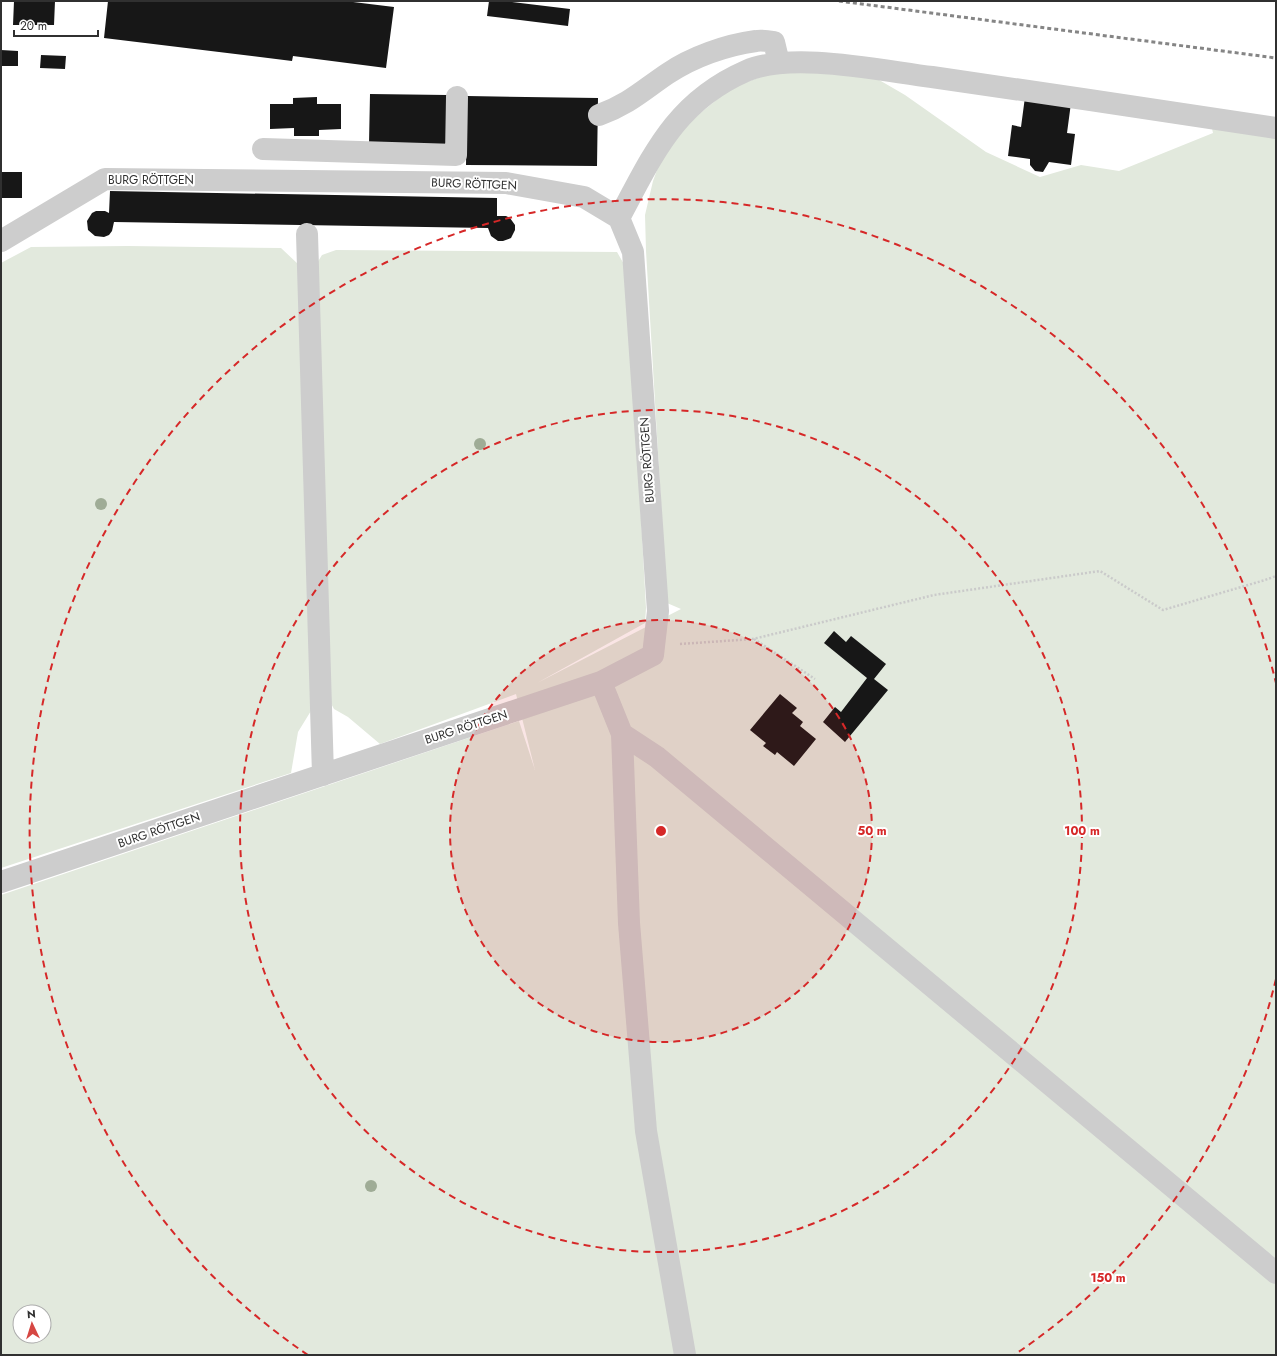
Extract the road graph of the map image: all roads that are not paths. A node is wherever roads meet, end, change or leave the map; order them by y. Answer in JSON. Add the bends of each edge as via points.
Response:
{"nodes":[{"id":1,"x":779,"y":63,"type":"junction"},
{"id":2,"x":457,"y":97,"type":"dead end"},
{"id":3,"x":599,"y":115,"type":"dead end"},
{"id":4,"x":1276,"y":128,"type":"edge"},
{"id":5,"x":307,"y":147,"type":"junction"},
{"id":6,"x":263,"y":149,"type":"dead end"},
{"id":7,"x":306,"y":181,"type":"junction"},
{"id":8,"x":619,"y":218,"type":"junction"},
{"id":9,"x":308,"y":234,"type":"dead end"},
{"id":10,"x":1,"y":241,"type":"edge"},
{"id":11,"x":600,"y":682,"type":"junction"},
{"id":12,"x":622,"y":734,"type":"junction"},
{"id":13,"x":323,"y":775,"type":"junction"},
{"id":14,"x":1,"y":882,"type":"edge"},
{"id":15,"x":1276,"y":1273,"type":"edge"},
{"id":16,"x":685,"y":1355,"type":"edge"}],
"edges":[{"from":1,"to":3,"type":"lane","via":[[774,42],[757,40],[720,50],[693,60],[668,74],[631,101]]},
{"from":1,"to":4,"type":"lane","via":[[818,62]]},
{"from":1,"to":8,"type":"lane","via":[[747,70],[716,86],[689,108],[662,139]]},
{"from":2,"to":5,"type":"lane","via":[[456,155]]},
{"from":5,"to":6,"type":"lane"},
{"from":5,"to":7,"type":"lane"},
{"from":7,"to":8,"type":"lane","name":"BURG RÖTTGEN","via":[[506,183],[584,197]]},
{"from":7,"to":10,"type":"lane","name":"BURG RÖTTGEN","via":[[105,179]]},
{"from":8,"to":11,"type":"lane","name":"BURG RÖTTGEN","via":[[632,252],[658,611],[653,655]]},
{"from":9,"to":13,"type":"lane"},
{"from":11,"to":12,"type":"lane"},
{"from":11,"to":13,"type":"lane","name":"BURG RÖTTGEN"},
{"from":12,"to":15,"type":"lane","via":[[664,762]]},
{"from":12,"to":16,"type":"lane","via":[[629,923],[646,1131]]},
{"from":13,"to":14,"type":"lane","name":"BURG RÖTTGEN"}]}
